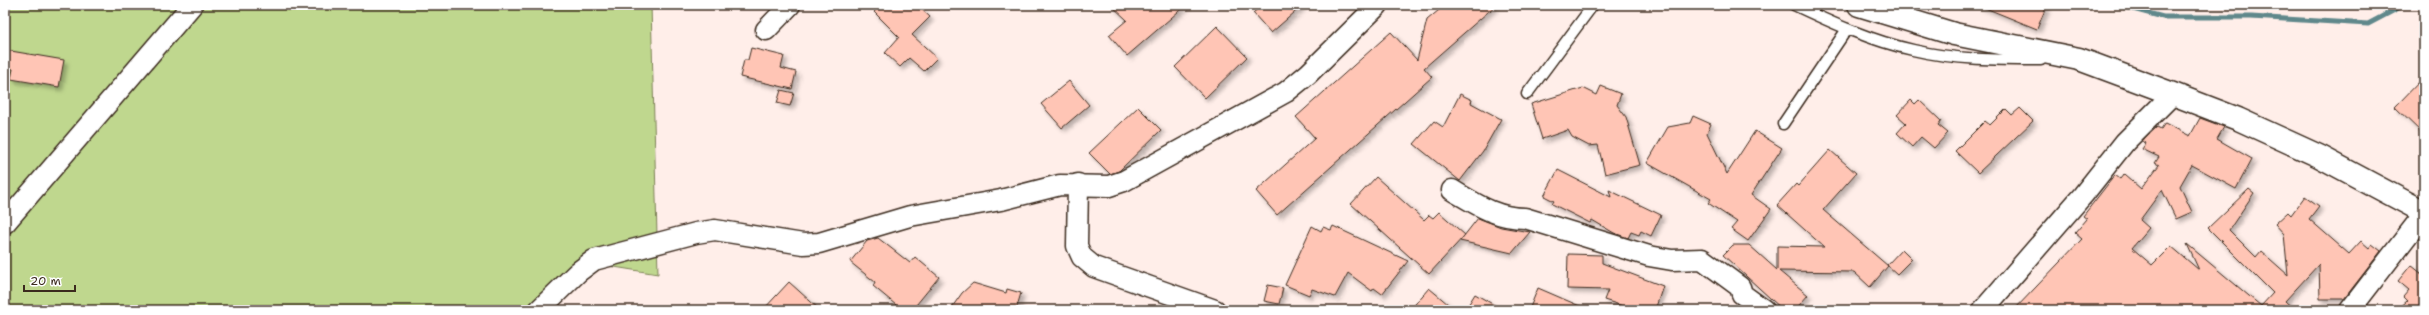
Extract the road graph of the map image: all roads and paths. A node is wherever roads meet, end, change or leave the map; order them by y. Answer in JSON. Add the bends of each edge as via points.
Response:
{"nodes":[{"id":1,"x":192,"y":5,"type":"edge"},
{"id":2,"x":790,"y":5,"type":"edge"},
{"id":3,"x":1378,"y":5,"type":"edge"},
{"id":4,"x":1593,"y":5,"type":"edge"},
{"id":5,"x":1794,"y":5,"type":"edge"},
{"id":6,"x":1859,"y":5,"type":"edge"},
{"id":7,"x":1906,"y":11,"type":"edge"},
{"id":8,"x":1847,"y":29,"type":"junction"},
{"id":9,"x":766,"y":30,"type":"dead end"},
{"id":10,"x":2078,"y":59,"type":"junction"},
{"id":11,"x":1527,"y":94,"type":"dead end"},
{"id":12,"x":2173,"y":94,"type":"junction"},
{"id":13,"x":1783,"y":124,"type":"dead end"},
{"id":14,"x":1078,"y":184,"type":"junction"},
{"id":15,"x":1452,"y":190,"type":"dead end"},
{"id":16,"x":2424,"y":213,"type":"edge"},
{"id":17,"x":5,"y":223,"type":"edge"},
{"id":18,"x":539,"y":310,"type":"edge"},
{"id":19,"x":1215,"y":310,"type":"edge"},
{"id":20,"x":1764,"y":310,"type":"edge"},
{"id":21,"x":1983,"y":310,"type":"edge"},
{"id":22,"x":2350,"y":310,"type":"edge"}],
"edges":[{"from":1,"to":17,"type":"street"},
{"from":2,"to":9,"type":"street"},
{"from":3,"to":14,"type":"street","via":[[1308,74],[1286,92],[1124,181],[1109,186]]},
{"from":4,"to":11,"type":"lane"},
{"from":5,"to":8,"type":"lane"},
{"from":6,"to":7,"type":"street"},
{"from":7,"to":10,"type":"street","via":[[1954,34]]},
{"from":8,"to":10,"type":"lane","via":[[1914,50],[1987,60]]},
{"from":8,"to":13,"type":"lane"},
{"from":10,"to":12,"type":"street"},
{"from":12,"to":16,"type":"street","via":[[2238,119],[2318,156]]},
{"from":12,"to":21,"type":"street","via":[[2125,142],[2082,196]]},
{"from":14,"to":18,"type":"street","via":[[1060,185],[1000,200],[910,216],[819,244],[803,244],[715,230],[696,233],[594,260]]},
{"from":14,"to":19,"type":"street","via":[[1077,246],[1082,257],[1094,267]]},
{"from":15,"to":20,"type":"street","via":[[1491,213],[1509,218],[1525,218],[1649,256],[1672,260],[1702,258],[1740,287],[1742,294]]},
{"from":16,"to":22,"type":"street"}]}
